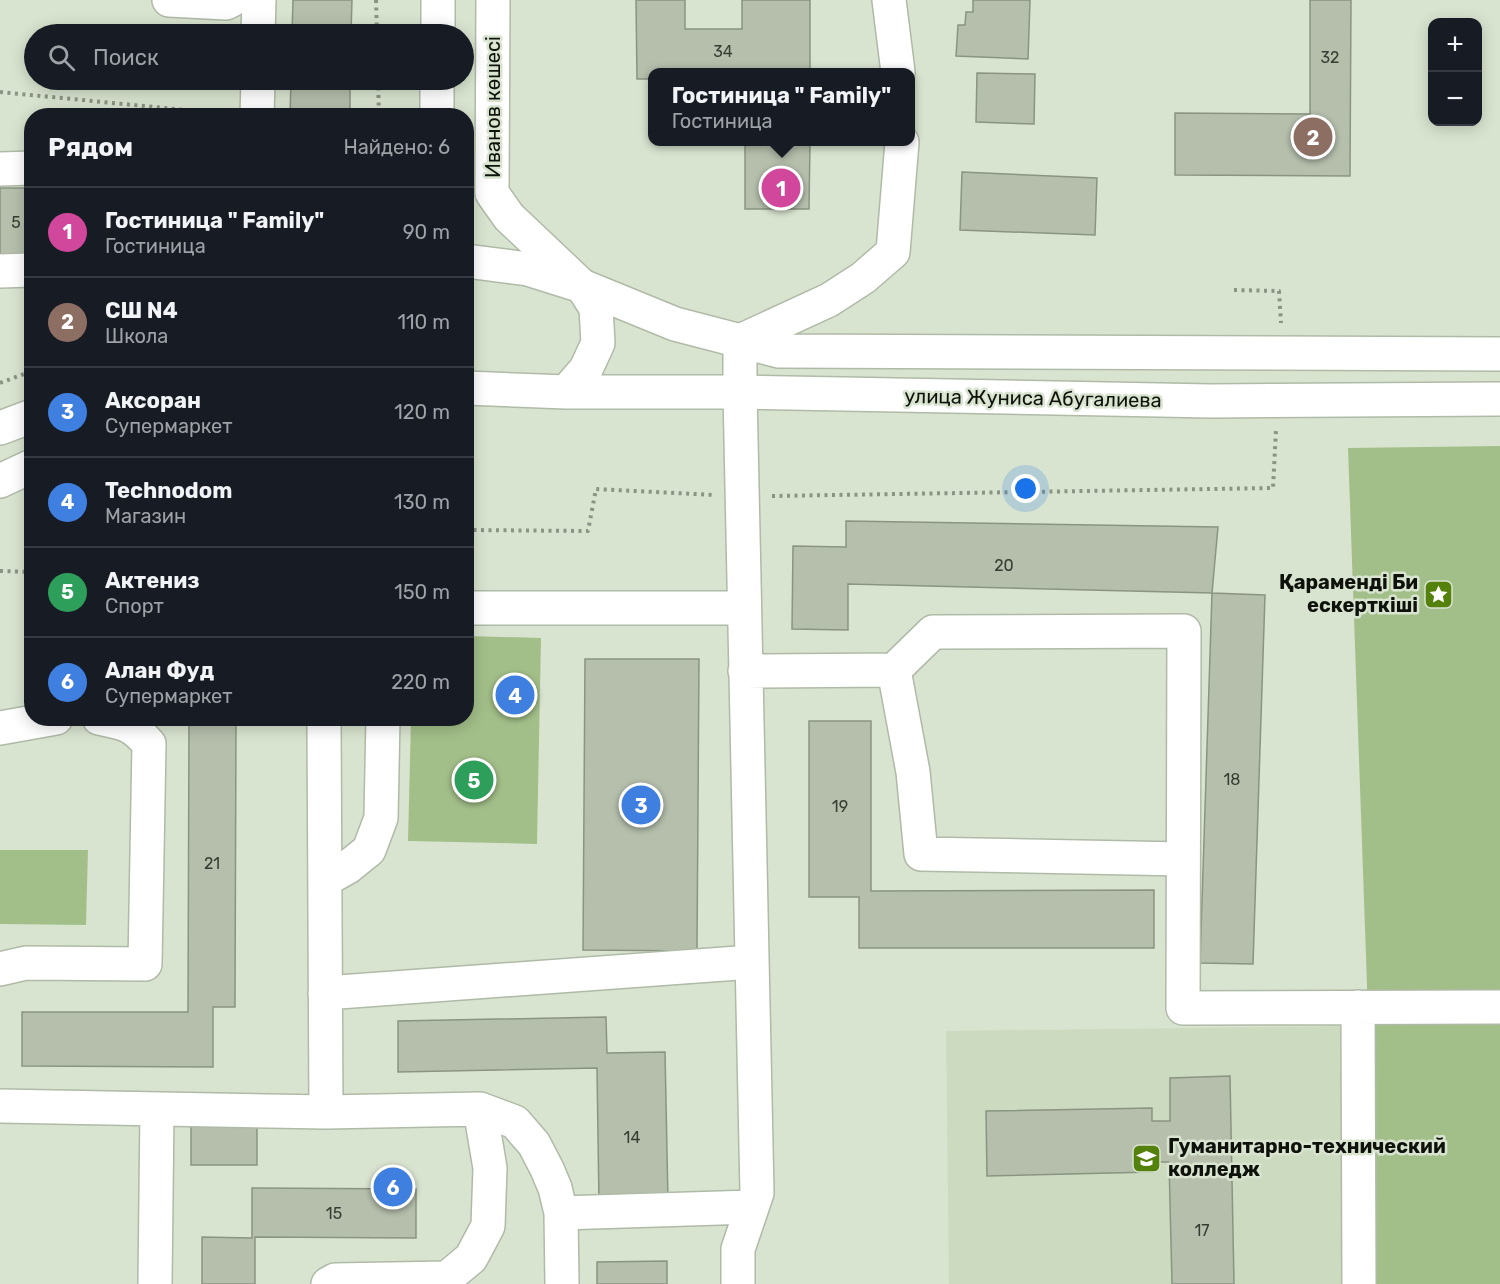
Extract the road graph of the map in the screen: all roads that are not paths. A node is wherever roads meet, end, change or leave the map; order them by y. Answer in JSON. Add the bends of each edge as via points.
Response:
{"nodes":[{"id":1,"x":169,"y":0,"type":"edge"},
{"id":2,"x":232,"y":0,"type":"edge"},
{"id":3,"x":259,"y":0,"type":"edge"},
{"id":4,"x":438,"y":0,"type":"edge"},
{"id":5,"x":493,"y":0,"type":"edge"},
{"id":6,"x":889,"y":0,"type":"edge"},
{"id":7,"x":258,"y":24,"type":"edge"},
{"id":8,"x":438,"y":24,"type":"edge"},
{"id":9,"x":898,"y":68,"type":"edge"},
{"id":10,"x":254,"y":90,"type":"edge"},
{"id":11,"x":437,"y":90,"type":"edge"},
{"id":12,"x":246,"y":108,"type":"edge"},
{"id":13,"x":437,"y":108,"type":"edge"},
{"id":14,"x":902,"y":146,"type":"edge"},
{"id":15,"x":24,"y":168,"type":"edge"},
{"id":16,"x":0,"y":169,"type":"edge"},
{"id":17,"x":474,"y":262,"type":"edge"},
{"id":18,"x":24,"y":270,"type":"edge"},
{"id":19,"x":0,"y":271,"type":"edge"},
{"id":20,"x":582,"y":286,"type":"junction"},
{"id":21,"x":740,"y":341,"type":"junction"},
{"id":22,"x":1500,"y":354,"type":"edge"},
{"id":23,"x":474,"y":388,"type":"edge"},
{"id":24,"x":566,"y":392,"type":"junction"},
{"id":25,"x":740,"y":392,"type":"junction"},
{"id":26,"x":1500,"y":399,"type":"edge"},
{"id":27,"x":24,"y":419,"type":"edge"},
{"id":28,"x":0,"y":428,"type":"edge"},
{"id":29,"x":24,"y":470,"type":"edge"},
{"id":30,"x":0,"y":481,"type":"edge"},
{"id":31,"x":474,"y":608,"type":"edge"},
{"id":32,"x":744,"y":608,"type":"junction"},
{"id":33,"x":894,"y":670,"type":"junction"},
{"id":34,"x":745,"y":671,"type":"junction"},
{"id":35,"x":24,"y":724,"type":"edge"},
{"id":36,"x":128,"y":726,"type":"edge"},
{"id":37,"x":324,"y":726,"type":"edge"},
{"id":38,"x":383,"y":726,"type":"edge"},
{"id":39,"x":0,"y":728,"type":"edge"},
{"id":40,"x":1183,"y":859,"type":"junction"},
{"id":41,"x":325,"y":880,"type":"junction"},
{"id":42,"x":752,"y":962,"type":"junction"},
{"id":43,"x":0,"y":969,"type":"edge"},
{"id":44,"x":325,"y":993,"type":"junction"},
{"id":45,"x":1358,"y":1007,"type":"junction"},
{"id":46,"x":1500,"y":1007,"type":"edge"},
{"id":47,"x":0,"y":1106,"type":"edge"},
{"id":48,"x":157,"y":1109,"type":"junction"},
{"id":49,"x":480,"y":1109,"type":"junction"},
{"id":50,"x":326,"y":1112,"type":"junction"},
{"id":51,"x":752,"y":1208,"type":"junction"},
{"id":52,"x":561,"y":1213,"type":"junction"},
{"id":53,"x":155,"y":1284,"type":"edge"},
{"id":54,"x":328,"y":1284,"type":"edge"},
{"id":55,"x":562,"y":1284,"type":"edge"},
{"id":56,"x":738,"y":1284,"type":"edge"},
{"id":57,"x":1359,"y":1284,"type":"edge"}],
"edges":[{"from":1,"to":2,"type":"main road"},
{"from":3,"to":7,"type":"main road"},
{"from":4,"to":8,"type":"main road"},
{"from":5,"to":20,"type":"main road","name":"Иванов көшесі","via":[[492,193],[509,217]]},
{"from":6,"to":9,"type":"main road"},
{"from":10,"to":12,"type":"main road"},
{"from":11,"to":13,"type":"main road"},
{"from":14,"to":21,"type":"main road","via":[[893,252],[829,300]]},
{"from":15,"to":16,"type":"main road"},
{"from":17,"to":20,"type":"main road","via":[[528,269]]},
{"from":18,"to":19,"type":"main road"},
{"from":20,"to":21,"type":"main road","via":[[675,324]]},
{"from":20,"to":24,"type":"main road","via":[[596,308],[598,343],[586,369]]},
{"from":21,"to":22,"type":"main road","via":[[778,351]]},
{"from":21,"to":25,"type":"main road"},
{"from":23,"to":24,"type":"main road","name":"улица Жуниса Абугалиева"},
{"from":24,"to":25,"type":"main road","name":"улица Жуниса Абугалиева"},
{"from":25,"to":26,"type":"main road","name":"улица Жуниса Абугалиева","via":[[1211,401]]},
{"from":25,"to":32,"type":"main road"},
{"from":27,"to":28,"type":"main road"},
{"from":29,"to":30,"type":"main road"},
{"from":31,"to":32,"type":"main road"},
{"from":32,"to":34,"type":"main road"},
{"from":33,"to":34,"type":"main road"},
{"from":33,"to":40,"type":"main road","via":[[913,772],[921,854]]},
{"from":33,"to":40,"type":"main road","via":[[933,632],[1184,631]]},
{"from":34,"to":42,"type":"main road"},
{"from":35,"to":39,"type":"main road"},
{"from":36,"to":43,"type":"main road","via":[[149,744],[145,964],[26,963]]},
{"from":37,"to":41,"type":"main road"},
{"from":38,"to":41,"type":"main road","via":[[381,818],[377,829],[369,850]]},
{"from":40,"to":45,"type":"main road","via":[[1183,1008]]},
{"from":41,"to":44,"type":"main road"},
{"from":42,"to":44,"type":"main road"},
{"from":42,"to":51,"type":"main road","via":[[757,1193]]},
{"from":44,"to":50,"type":"main road"},
{"from":45,"to":46,"type":"main road"},
{"from":45,"to":57,"type":"main road"},
{"from":47,"to":48,"type":"main road"},
{"from":48,"to":50,"type":"main road"},
{"from":48,"to":53,"type":"main road"},
{"from":49,"to":50,"type":"main road"},
{"from":49,"to":52,"type":"main road","via":[[515,1122],[534,1144],[555,1188]]},
{"from":49,"to":54,"type":"main road","via":[[490,1168],[488,1226],[471,1258],[447,1278],[335,1280]]},
{"from":51,"to":52,"type":"main road"},
{"from":51,"to":56,"type":"main road","via":[[738,1249]]},
{"from":52,"to":55,"type":"main road"}]}
